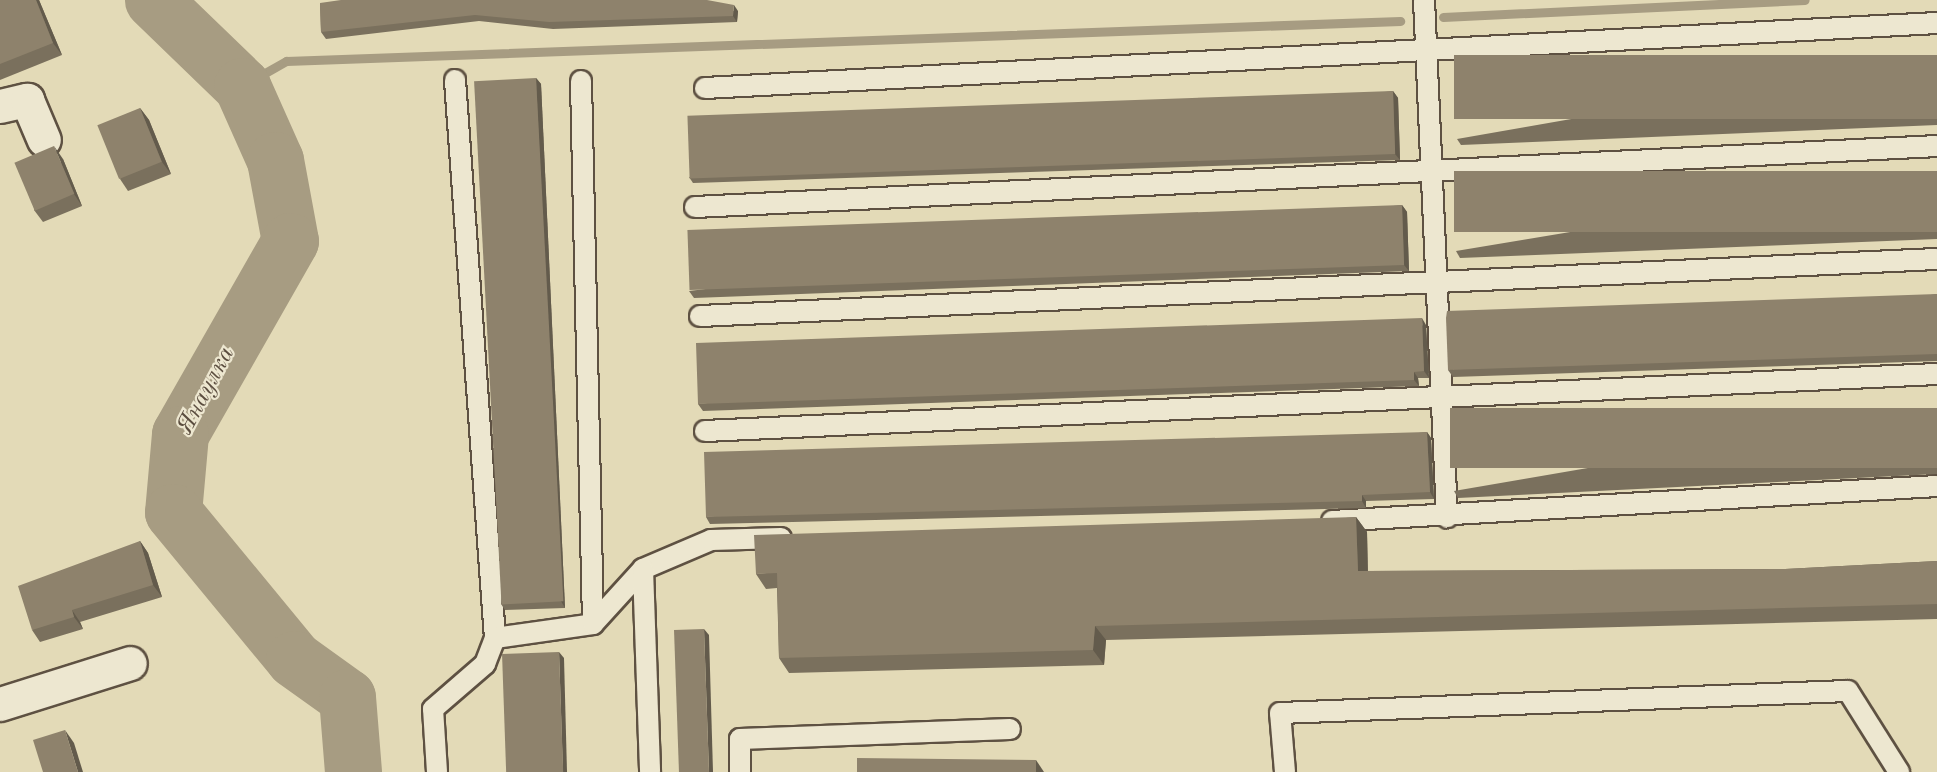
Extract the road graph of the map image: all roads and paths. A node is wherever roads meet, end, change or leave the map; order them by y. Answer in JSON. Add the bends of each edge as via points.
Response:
{"nodes":[{"id":1,"x":1424,"y":0,"type":"edge"},
{"id":2,"x":1937,"y":23,"type":"edge"},
{"id":3,"x":1426,"y":50,"type":"junction"},
{"id":4,"x":455,"y":80,"type":"dead end"},
{"id":5,"x":581,"y":81,"type":"dead end"},
{"id":6,"x":705,"y":88,"type":"dead end"},
{"id":7,"x":0,"y":106,"type":"edge"},
{"id":8,"x":44,"y":140,"type":"dead end"},
{"id":9,"x":1937,"y":146,"type":"edge"},
{"id":10,"x":1433,"y":171,"type":"junction"},
{"id":11,"x":695,"y":207,"type":"dead end"},
{"id":12,"x":1937,"y":259,"type":"edge"},
{"id":13,"x":1434,"y":283,"type":"junction"},
{"id":14,"x":700,"y":316,"type":"dead end"},
{"id":15,"x":1937,"y":374,"type":"edge"},
{"id":16,"x":1440,"y":398,"type":"junction"},
{"id":17,"x":705,"y":431,"type":"dead end"},
{"id":18,"x":1937,"y":486,"type":"edge"},
{"id":19,"x":1447,"y":518,"type":"junction"},
{"id":20,"x":1316,"y":521,"type":"edge"},
{"id":21,"x":806,"y":537,"type":"edge"},
{"id":22,"x":643,"y":568,"type":"junction"},
{"id":23,"x":593,"y":624,"type":"junction"},
{"id":24,"x":495,"y":638,"type":"junction"},
{"id":25,"x":130,"y":663,"type":"dead end"},
{"id":26,"x":0,"y":704,"type":"edge"},
{"id":27,"x":1010,"y":729,"type":"dead end"},
{"id":28,"x":437,"y":772,"type":"edge"},
{"id":29,"x":650,"y":772,"type":"edge"},
{"id":30,"x":740,"y":772,"type":"edge"},
{"id":31,"x":1285,"y":772,"type":"edge"},
{"id":32,"x":1899,"y":772,"type":"edge"}],
"edges":[{"from":1,"to":3,"type":"lane"},
{"from":2,"to":3,"type":"lane"},
{"from":3,"to":6,"type":"lane"},
{"from":3,"to":10,"type":"lane"},
{"from":4,"to":24,"type":"lane"},
{"from":5,"to":23,"type":"lane"},
{"from":7,"to":8,"type":"street","via":[[27,100]]},
{"from":9,"to":10,"type":"lane"},
{"from":10,"to":11,"type":"lane"},
{"from":10,"to":13,"type":"lane"},
{"from":12,"to":13,"type":"lane"},
{"from":13,"to":14,"type":"lane"},
{"from":13,"to":16,"type":"lane"},
{"from":15,"to":16,"type":"lane"},
{"from":16,"to":17,"type":"lane"},
{"from":16,"to":19,"type":"lane"},
{"from":18,"to":19,"type":"lane"},
{"from":19,"to":20,"type":"lane"},
{"from":21,"to":22,"type":"lane","via":[[711,540]]},
{"from":22,"to":23,"type":"lane"},
{"from":22,"to":29,"type":"lane"},
{"from":23,"to":24,"type":"lane"},
{"from":24,"to":28,"type":"lane","via":[[485,664],[433,709]]},
{"from":25,"to":26,"type":"street"},
{"from":27,"to":30,"type":"lane","via":[[740,739]]},
{"from":31,"to":32,"type":"lane","via":[[1280,713],[1848,691]]}]}
